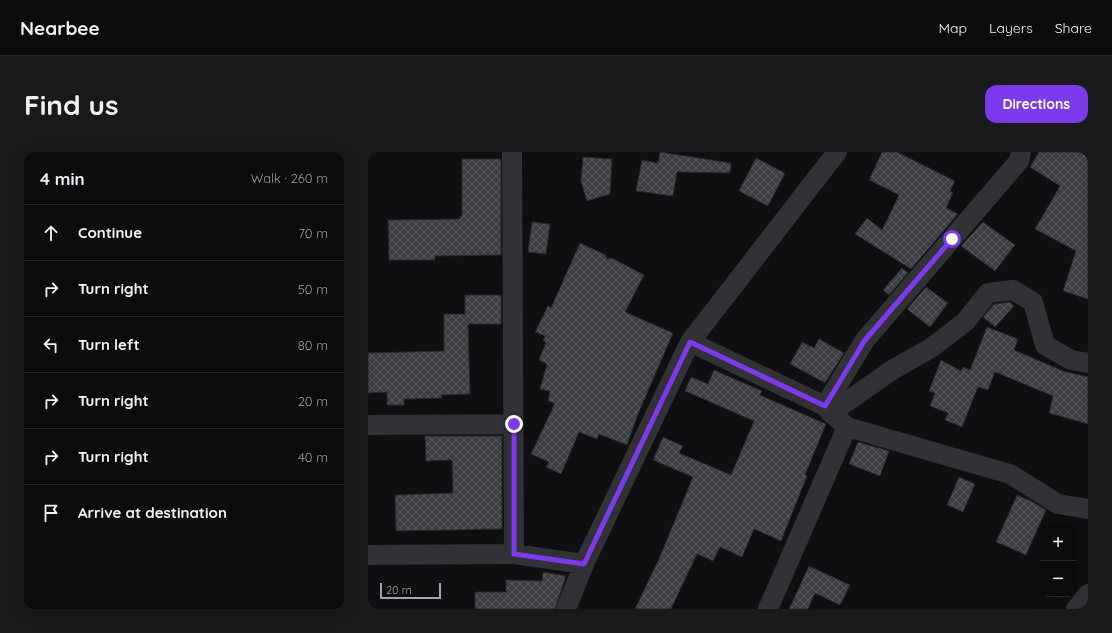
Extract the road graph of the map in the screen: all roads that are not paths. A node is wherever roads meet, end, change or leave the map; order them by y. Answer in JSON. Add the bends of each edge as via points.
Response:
{"nodes":[{"id":1,"x":512,"y":152,"type":"edge"},
{"id":2,"x":837,"y":152,"type":"edge"},
{"id":3,"x":1022,"y":155,"type":"edge"},
{"id":4,"x":690,"y":342,"type":"junction"},
{"id":5,"x":1088,"y":363,"type":"edge"},
{"id":6,"x":828,"y":409,"type":"junction"},
{"id":7,"x":514,"y":424,"type":"junction"},
{"id":8,"x":368,"y":425,"type":"edge"},
{"id":9,"x":847,"y":427,"type":"junction"},
{"id":10,"x":1088,"y":509,"type":"edge"},
{"id":11,"x":514,"y":554,"type":"junction"},
{"id":12,"x":368,"y":555,"type":"edge"},
{"id":13,"x":584,"y":564,"type":"junction"},
{"id":14,"x":1088,"y":594,"type":"edge"},
{"id":15,"x":566,"y":609,"type":"edge"},
{"id":16,"x":768,"y":609,"type":"edge"},
{"id":17,"x":1076,"y":609,"type":"edge"}],
"edges":[{"from":1,"to":7,"type":"street"},
{"from":2,"to":4,"type":"street"},
{"from":3,"to":6,"type":"street","via":[[865,340]]},
{"from":4,"to":6,"type":"street"},
{"from":4,"to":13,"type":"street"},
{"from":5,"to":6,"type":"street","via":[[1071,360],[1045,345],[1033,302],[1013,290],[988,293],[965,322],[931,348]]},
{"from":6,"to":9,"type":"street"},
{"from":7,"to":8,"type":"street"},
{"from":7,"to":11,"type":"street"},
{"from":9,"to":10,"type":"street","via":[[1010,474],[1058,504]]},
{"from":9,"to":16,"type":"street"},
{"from":11,"to":12,"type":"street"},
{"from":11,"to":13,"type":"street"},
{"from":13,"to":15,"type":"street"},
{"from":14,"to":17,"type":"street"}]}
